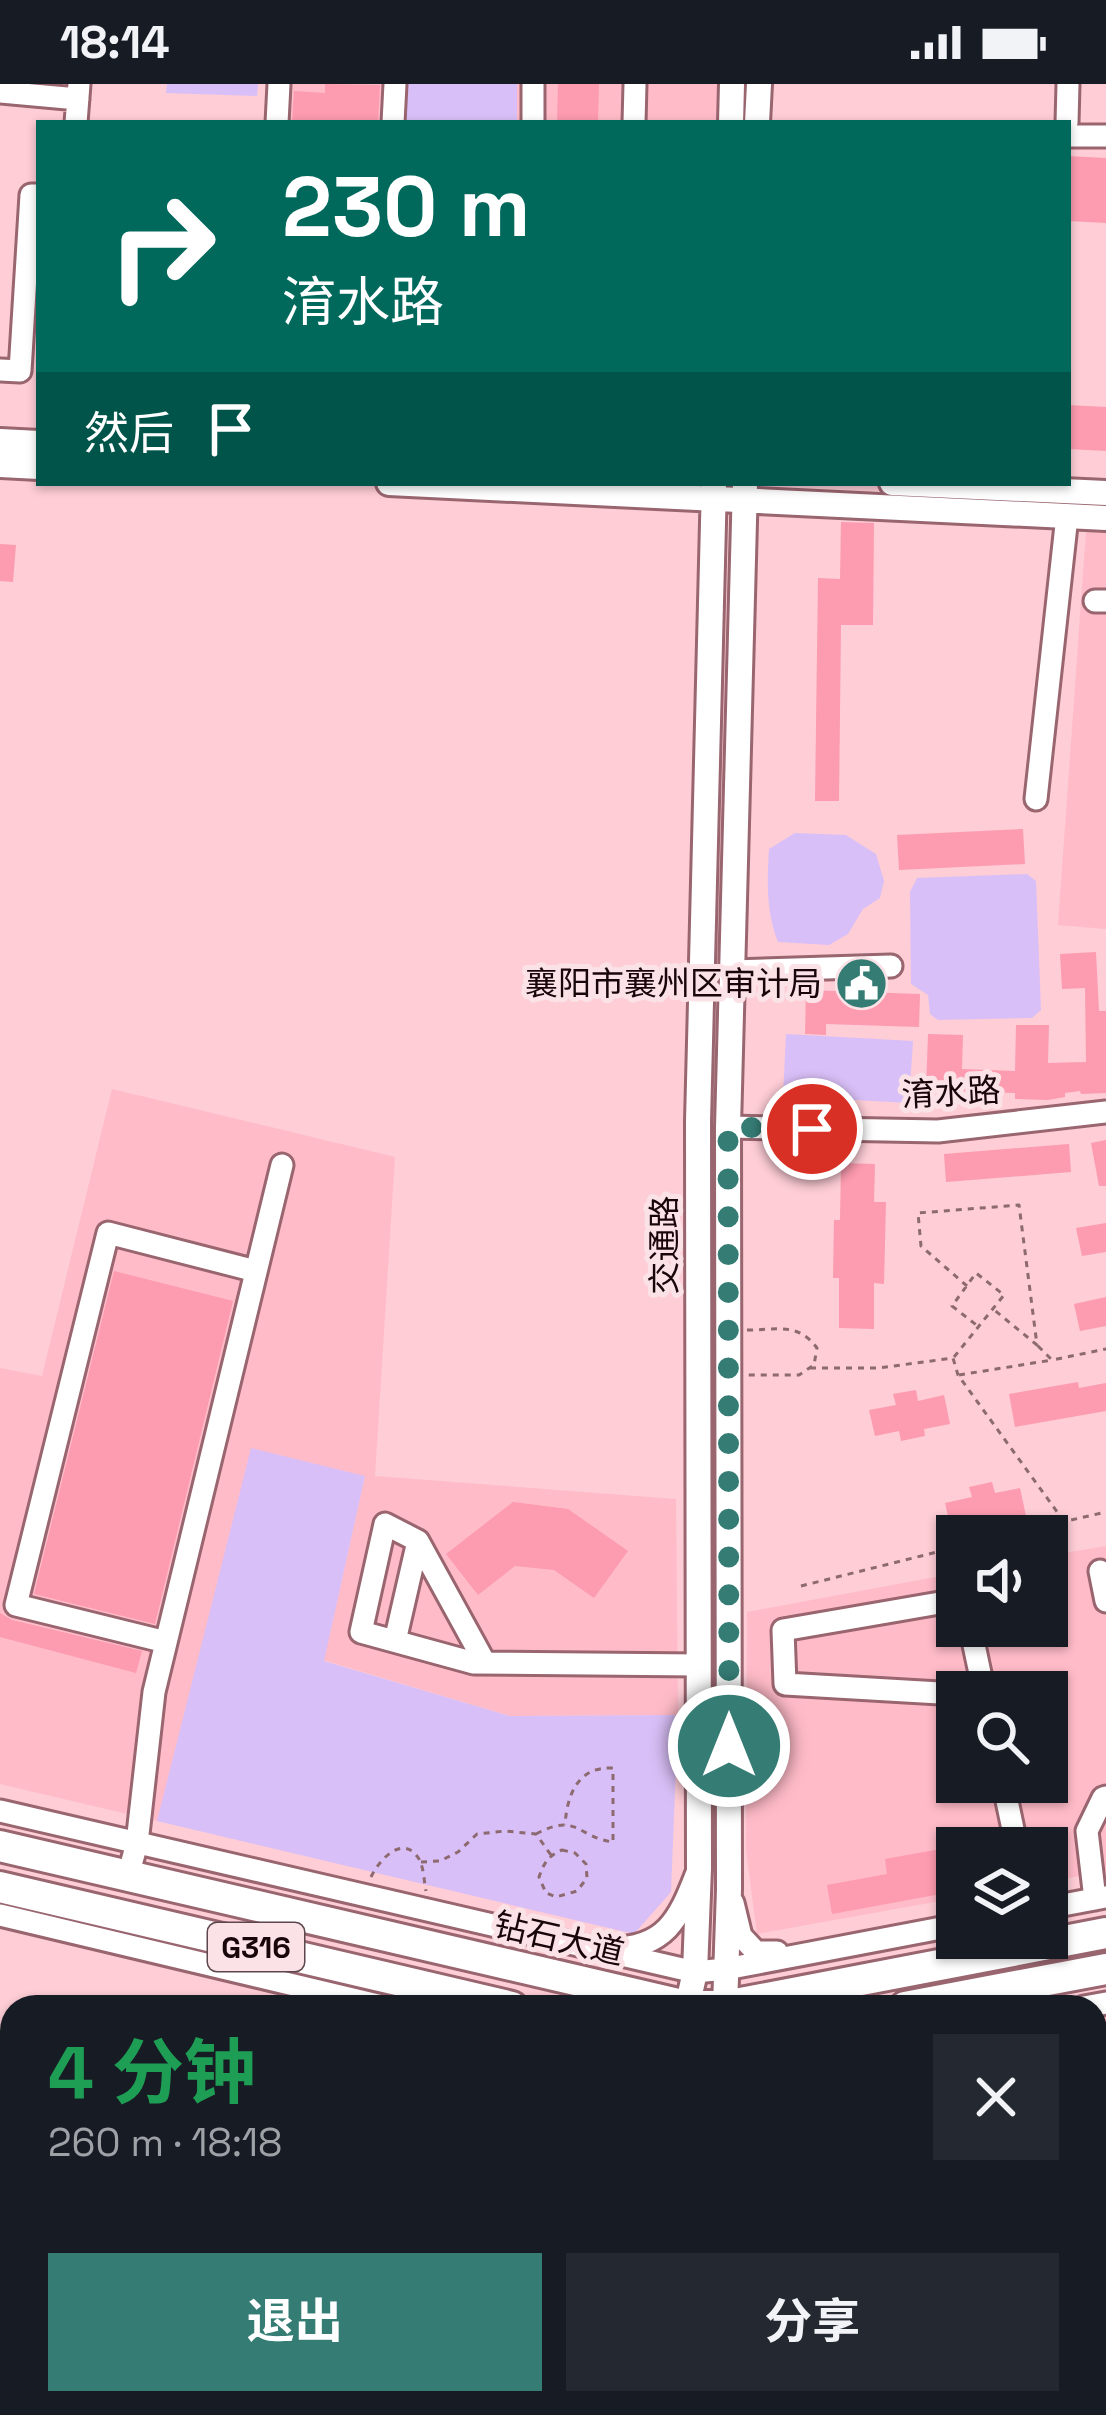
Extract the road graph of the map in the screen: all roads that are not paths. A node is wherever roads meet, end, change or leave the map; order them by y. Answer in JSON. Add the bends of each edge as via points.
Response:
{"nodes":[{"id":1,"x":278,"y":84,"type":"edge"},
{"id":2,"x":395,"y":84,"type":"edge"},
{"id":3,"x":533,"y":84,"type":"edge"},
{"id":4,"x":635,"y":84,"type":"edge"},
{"id":5,"x":732,"y":84,"type":"edge"},
{"id":6,"x":759,"y":84,"type":"edge"},
{"id":7,"x":1068,"y":84,"type":"edge"},
{"id":8,"x":78,"y":91,"type":"edge"},
{"id":9,"x":0,"y":92,"type":"edge"},
{"id":10,"x":277,"y":120,"type":"edge"},
{"id":11,"x":393,"y":120,"type":"edge"},
{"id":12,"x":533,"y":120,"type":"edge"},
{"id":13,"x":634,"y":120,"type":"edge"},
{"id":14,"x":731,"y":120,"type":"edge"},
{"id":15,"x":758,"y":120,"type":"edge"},
{"id":16,"x":1067,"y":120,"type":"edge"},
{"id":17,"x":1071,"y":136,"type":"edge"},
{"id":18,"x":1106,"y":136,"type":"edge"},
{"id":19,"x":36,"y":196,"type":"edge"},
{"id":20,"x":0,"y":370,"type":"edge"},
{"id":21,"x":0,"y":441,"type":"edge"},
{"id":22,"x":36,"y":443,"type":"edge"},
{"id":23,"x":0,"y":465,"type":"edge"},
{"id":24,"x":36,"y":467,"type":"edge"},
{"id":25,"x":511,"y":486,"type":"edge"},
{"id":26,"x":956,"y":486,"type":"edge"},
{"id":27,"x":714,"y":491,"type":"edge"},
{"id":28,"x":745,"y":491,"type":"edge"},
{"id":29,"x":1106,"y":493,"type":"edge"},
{"id":30,"x":1067,"y":516,"type":"junction"},
{"id":31,"x":1106,"y":518,"type":"edge"},
{"id":32,"x":1036,"y":799,"type":"dead end"},
{"id":33,"x":891,"y":966,"type":"dead end"},
{"id":34,"x":733,"y":971,"type":"junction"},
{"id":35,"x":1106,"y":1112,"type":"edge"},
{"id":36,"x":728,"y":1127,"type":"junction"},
{"id":37,"x":282,"y":1165,"type":"dead end"},
{"id":38,"x":256,"y":1271,"type":"junction"},
{"id":39,"x":418,"y":1541,"type":"junction"},
{"id":40,"x":1100,"y":1571,"type":"dead end"},
{"id":41,"x":1106,"y":1601,"type":"edge"},
{"id":42,"x":936,"y":1604,"type":"edge"},
{"id":43,"x":395,"y":1641,"type":"junction"},
{"id":44,"x":166,"y":1642,"type":"junction"},
{"id":45,"x":485,"y":1664,"type":"junction"},
{"id":46,"x":699,"y":1665,"type":"junction"},
{"id":47,"x":936,"y":1693,"type":"edge"},
{"id":48,"x":1106,"y":1797,"type":"edge"},
{"id":49,"x":0,"y":1811,"type":"edge"},
{"id":50,"x":137,"y":1843,"type":"junction"},
{"id":51,"x":0,"y":1846,"type":"edge"},
{"id":52,"x":698,"y":1868,"type":"junction"},
{"id":53,"x":128,"y":1876,"type":"junction"},
{"id":54,"x":0,"y":1886,"type":"edge"},
{"id":55,"x":729,"y":1889,"type":"junction"},
{"id":56,"x":1101,"y":1898,"type":"edge"},
{"id":57,"x":1068,"y":1904,"type":"edge"},
{"id":58,"x":0,"y":1915,"type":"edge"},
{"id":59,"x":936,"y":1929,"type":"edge"},
{"id":60,"x":1106,"y":1933,"type":"edge"},
{"id":61,"x":1068,"y":1936,"type":"edge"},
{"id":62,"x":1070,"y":1940,"type":"junction"},
{"id":63,"x":587,"y":1947,"type":"junction"},
{"id":64,"x":813,"y":1953,"type":"junction"},
{"id":65,"x":1106,"y":1969,"type":"edge"},
{"id":66,"x":726,"y":1970,"type":"junction"},
{"id":67,"x":695,"y":1972,"type":"junction"},
{"id":68,"x":336,"y":1995,"type":"edge"},
{"id":69,"x":454,"y":1995,"type":"edge"},
{"id":70,"x":636,"y":1995,"type":"edge"},
{"id":71,"x":690,"y":1995,"type":"edge"},
{"id":72,"x":725,"y":1995,"type":"edge"},
{"id":73,"x":787,"y":1995,"type":"edge"},
{"id":74,"x":968,"y":1995,"type":"edge"}],
"edges":[{"from":1,"to":10,"type":"street"},
{"from":2,"to":11,"type":"street"},
{"from":3,"to":12,"type":"street"},
{"from":4,"to":13,"type":"street"},
{"from":5,"to":14,"type":"main road"},
{"from":6,"to":15,"type":"main road"},
{"from":7,"to":16,"type":"street"},
{"from":8,"to":9,"type":"street"},
{"from":17,"to":18,"type":"street"},
{"from":19,"to":20,"type":"street","via":[[20,371]]},
{"from":21,"to":22,"type":"main road"},
{"from":23,"to":24,"type":"main road"},
{"from":25,"to":27,"type":"main road"},
{"from":26,"to":29,"type":"main road"},
{"from":27,"to":28,"type":"main road"},
{"from":27,"to":46,"type":"main road","name":"交通路","via":[[698,1122]]},
{"from":28,"to":30,"type":"main road"},
{"from":28,"to":34,"type":"main road","name":"交通路"},
{"from":30,"to":31,"type":"main road"},
{"from":30,"to":32,"type":"street"},
{"from":33,"to":34,"type":"street"},
{"from":34,"to":36,"type":"main road","name":"交通路"},
{"from":35,"to":36,"type":"street","name":"淯水路","via":[[938,1130]]},
{"from":36,"to":55,"type":"main road","name":"交通路"},
{"from":37,"to":38,"type":"street"},
{"from":38,"to":44,"type":"street"},
{"from":38,"to":44,"type":"street","via":[[108,1233],[16,1605]]},
{"from":39,"to":43,"type":"street"},
{"from":39,"to":43,"type":"street","via":[[385,1524],[361,1633]]},
{"from":39,"to":45,"type":"street"},
{"from":40,"to":41,"type":"street"},
{"from":42,"to":47,"type":"street","via":[[783,1630],[784,1684]]},
{"from":43,"to":45,"type":"street"},
{"from":44,"to":50,"type":"street"},
{"from":45,"to":46,"type":"street"},
{"from":46,"to":52,"type":"main road","name":"交通路"},
{"from":48,"to":56,"type":"street","via":[[1087,1831]]},
{"from":49,"to":50,"type":"street"},
{"from":50,"to":53,"type":"street"},
{"from":50,"to":63,"type":"street"},
{"from":51,"to":53,"type":"highway","name":"钻石大道","number":"G316"},
{"from":52,"to":63,"type":"street","via":[[679,1918],[652,1940]]},
{"from":52,"to":67,"type":"main road","name":"交通路"},
{"from":53,"to":70,"type":"highway","name":"钻石大道","number":"G316"},
{"from":54,"to":69,"type":"highway","number":"G316"},
{"from":55,"to":64,"type":"street","via":[[740,1936],[756,1952]]},
{"from":55,"to":66,"type":"main road","name":"交通路"},
{"from":56,"to":57,"type":"street"},
{"from":58,"to":68,"type":"street"},
{"from":59,"to":64,"type":"street"},
{"from":60,"to":62,"type":"highway","name":"钻石大道","number":"G316"},
{"from":61,"to":62,"type":"street"},
{"from":62,"to":73,"type":"highway","name":"钻石大道","number":"G316"},
{"from":63,"to":67,"type":"street"},
{"from":64,"to":66,"type":"street"},
{"from":65,"to":74,"type":"highway"},
{"from":66,"to":67,"type":"street"},
{"from":66,"to":72,"type":"main road","name":"交通路"},
{"from":67,"to":71,"type":"main road","name":"交通路"}]}
